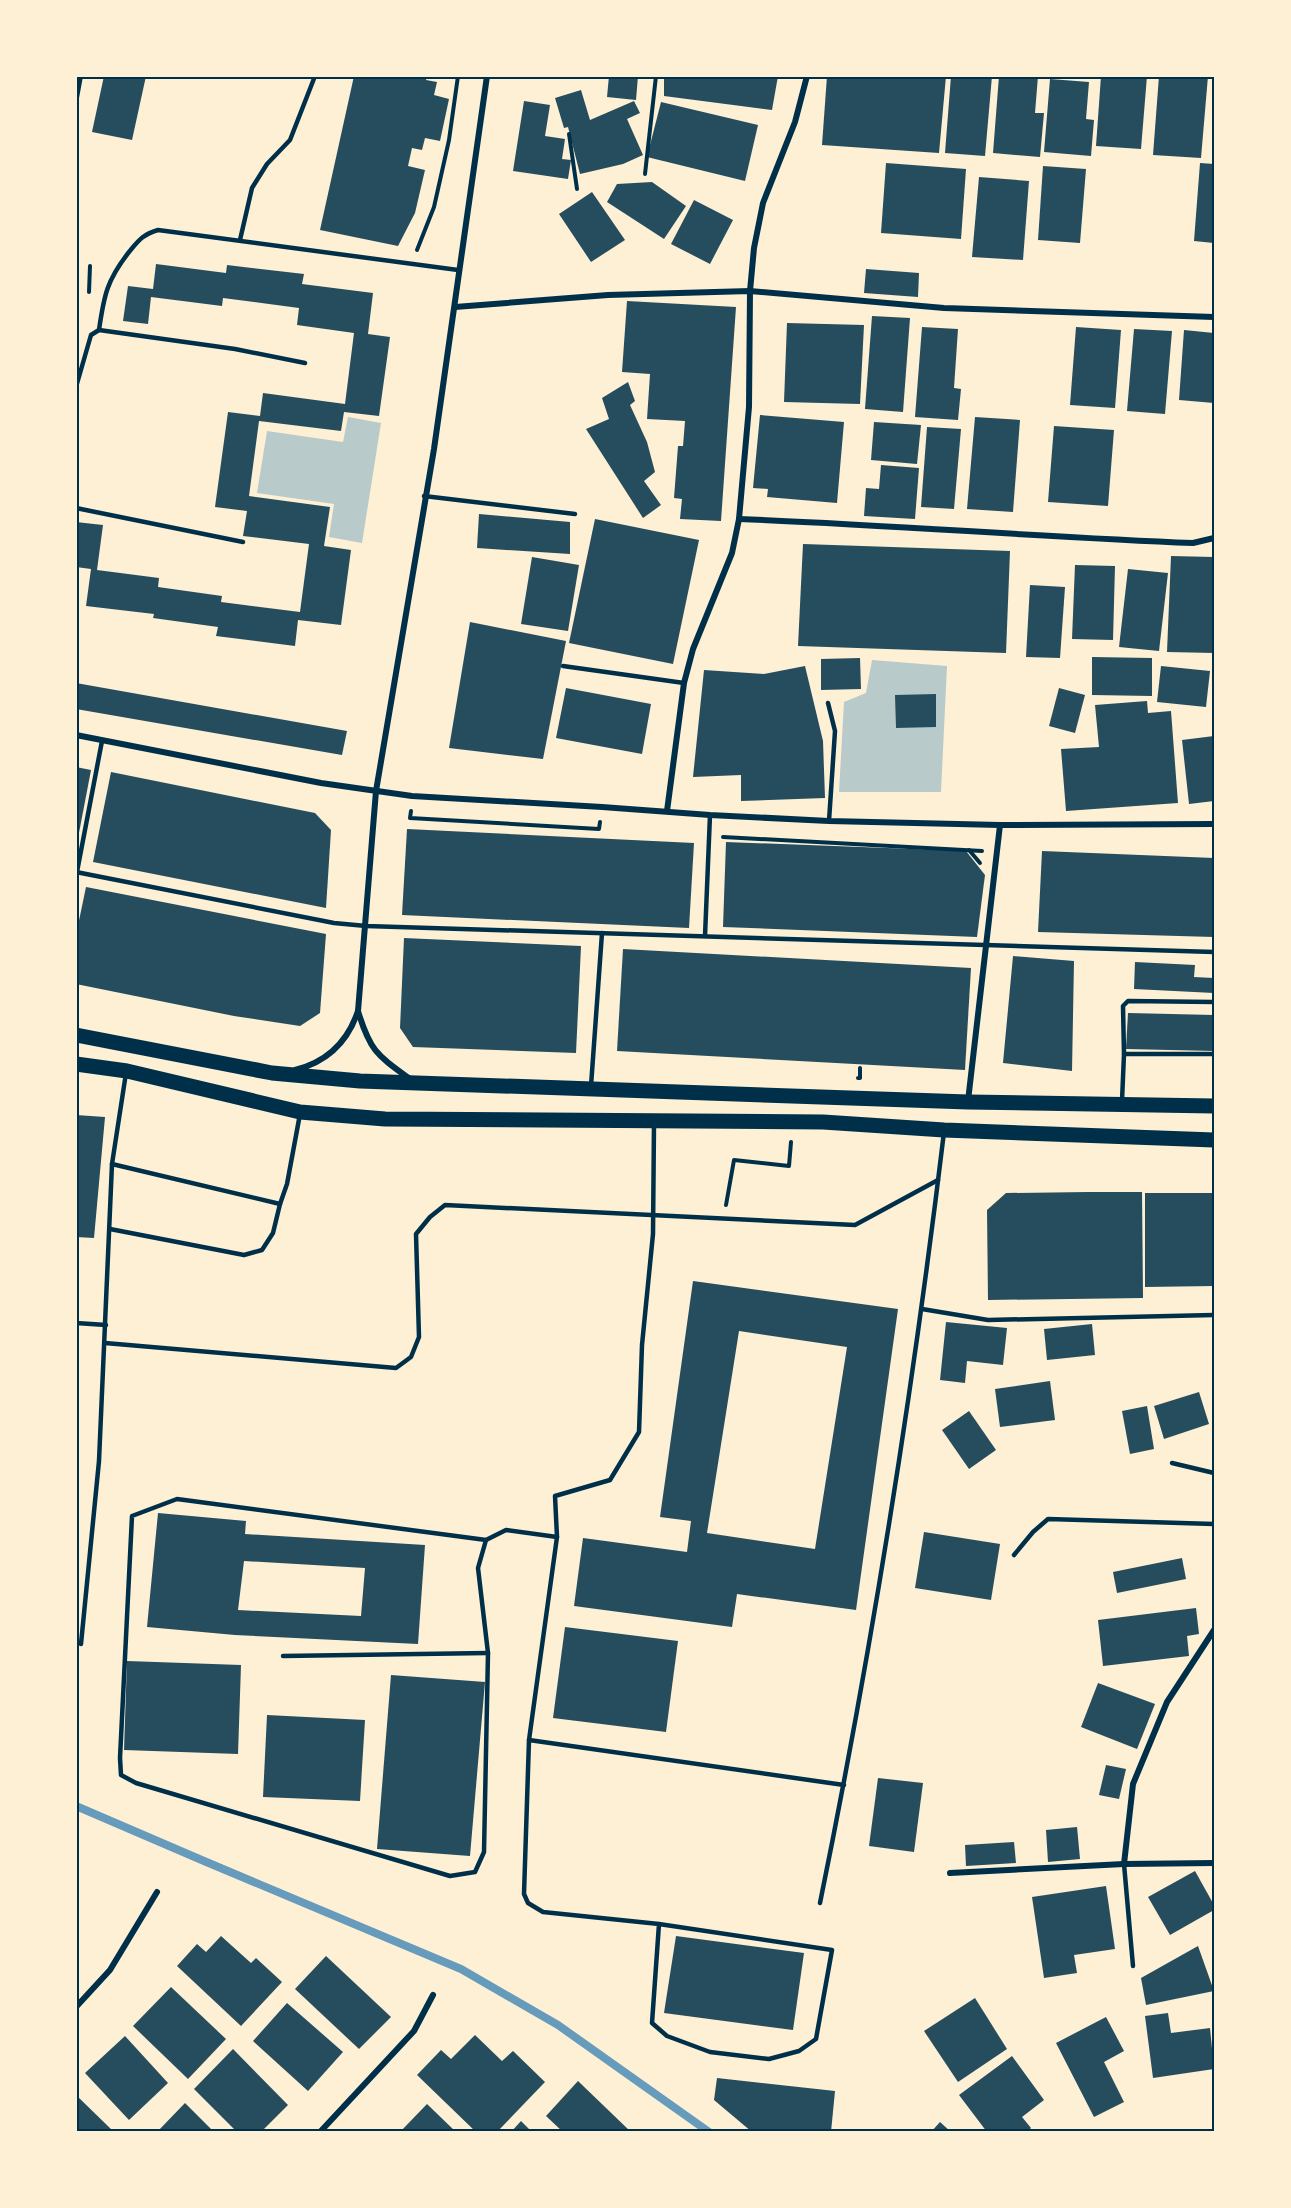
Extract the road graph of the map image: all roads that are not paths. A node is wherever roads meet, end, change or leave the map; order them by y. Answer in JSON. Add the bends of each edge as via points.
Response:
{"nodes":[{"id":1,"x":80,"y":76,"type":"edge"},
{"id":2,"x":315,"y":76,"type":"edge"},
{"id":3,"x":487,"y":76,"type":"edge"},
{"id":4,"x":807,"y":76,"type":"edge"},
{"id":5,"x":76,"y":98,"type":"edge"},
{"id":6,"x":240,"y":240,"type":"junction"},
{"id":7,"x":458,"y":270,"type":"junction"},
{"id":8,"x":750,"y":291,"type":"junction"},
{"id":9,"x":455,"y":307,"type":"junction"},
{"id":10,"x":1215,"y":317,"type":"edge"},
{"id":11,"x":99,"y":330,"type":"junction"},
{"id":12,"x":305,"y":363,"type":"dead end"},
{"id":13,"x":76,"y":387,"type":"edge"},
{"id":14,"x":424,"y":496,"type":"junction"},
{"id":15,"x":76,"y":508,"type":"edge"},
{"id":16,"x":575,"y":514,"type":"dead end"},
{"id":17,"x":739,"y":519,"type":"junction"},
{"id":18,"x":1215,"y":538,"type":"edge"},
{"id":19,"x":243,"y":542,"type":"dead end"},
{"id":20,"x":563,"y":666,"type":"dead end"},
{"id":21,"x":684,"y":683,"type":"junction"},
{"id":22,"x":828,"y":704,"type":"dead end"},
{"id":23,"x":76,"y":735,"type":"edge"},
{"id":24,"x":102,"y":741,"type":"junction"},
{"id":25,"x":376,"y":791,"type":"junction"},
{"id":26,"x":668,"y":811,"type":"junction"},
{"id":27,"x":710,"y":815,"type":"junction"},
{"id":28,"x":829,"y":820,"type":"junction"},
{"id":29,"x":1000,"y":825,"type":"junction"},
{"id":30,"x":1215,"y":825,"type":"edge"},
{"id":31,"x":77,"y":873,"type":"edge"},
{"id":32,"x":366,"y":926,"type":"junction"},
{"id":33,"x":602,"y":933,"type":"junction"},
{"id":34,"x":705,"y":936,"type":"junction"},
{"id":35,"x":987,"y":945,"type":"junction"},
{"id":36,"x":1215,"y":952,"type":"edge"},
{"id":37,"x":1215,"y":1002,"type":"edge"},
{"id":38,"x":358,"y":1011,"type":"junction"},
{"id":39,"x":76,"y":1035,"type":"edge"},
{"id":40,"x":1124,"y":1054,"type":"junction"},
{"id":41,"x":1215,"y":1054,"type":"edge"},
{"id":42,"x":76,"y":1064,"type":"edge"},
{"id":43,"x":127,"y":1071,"type":"junction"},
{"id":44,"x":272,"y":1073,"type":"junction"},
{"id":45,"x":414,"y":1083,"type":"junction"},
{"id":46,"x":591,"y":1090,"type":"junction"},
{"id":47,"x":968,"y":1102,"type":"junction"},
{"id":48,"x":1122,"y":1103,"type":"junction"},
{"id":49,"x":1215,"y":1106,"type":"edge"},
{"id":50,"x":300,"y":1112,"type":"junction"},
{"id":51,"x":654,"y":1122,"type":"junction"},
{"id":52,"x":944,"y":1130,"type":"junction"},
{"id":53,"x":1215,"y":1140,"type":"edge"},
{"id":54,"x":112,"y":1164,"type":"junction"},
{"id":55,"x":938,"y":1180,"type":"junction"},
{"id":56,"x":280,"y":1204,"type":"junction"},
{"id":57,"x":654,"y":1216,"type":"junction"},
{"id":58,"x":110,"y":1229,"type":"junction"},
{"id":59,"x":922,"y":1309,"type":"junction"},
{"id":60,"x":1215,"y":1315,"type":"edge"},
{"id":61,"x":76,"y":1323,"type":"edge"},
{"id":62,"x":106,"y":1325,"type":"junction"},
{"id":63,"x":105,"y":1343,"type":"junction"},
{"id":64,"x":1172,"y":1462,"type":"dead end"},
{"id":65,"x":1215,"y":1473,"type":"edge"},
{"id":66,"x":1215,"y":1524,"type":"edge"},
{"id":67,"x":557,"y":1537,"type":"junction"},
{"id":68,"x":486,"y":1540,"type":"junction"},
{"id":69,"x":1014,"y":1555,"type":"dead end"},
{"id":70,"x":1215,"y":1630,"type":"edge"},
{"id":71,"x":81,"y":1644,"type":"dead end"},
{"id":72,"x":488,"y":1653,"type":"junction"},
{"id":73,"x":283,"y":1656,"type":"dead end"},
{"id":74,"x":530,"y":1740,"type":"junction"},
{"id":75,"x":844,"y":1785,"type":"junction"},
{"id":76,"x":1215,"y":1863,"type":"edge"},
{"id":77,"x":1125,"y":1864,"type":"junction"},
{"id":78,"x":950,"y":1873,"type":"dead end"},
{"id":79,"x":157,"y":1892,"type":"dead end"},
{"id":80,"x":820,"y":1903,"type":"dead end"},
{"id":81,"x":658,"y":1924,"type":"junction"},
{"id":82,"x":1133,"y":1966,"type":"dead end"},
{"id":83,"x":433,"y":1995,"type":"dead end"},
{"id":84,"x":76,"y":2007,"type":"edge"},
{"id":85,"x":320,"y":2132,"type":"edge"}],
"edges":[{"from":1,"to":5,"type":"street"},
{"from":2,"to":6,"type":"lane","via":[[290,140],[267,164],[252,188]]},
{"from":3,"to":7,"type":"street"},
{"from":4,"to":8,"type":"street","via":[[795,122],[763,203]]},
{"from":6,"to":7,"type":"lane"},
{"from":6,"to":11,"type":"lane","via":[[158,230],[143,235],[114,272],[103,302]]},
{"from":7,"to":9,"type":"street"},
{"from":8,"to":9,"type":"street","via":[[608,295]]},
{"from":8,"to":10,"type":"street","via":[[944,308]]},
{"from":8,"to":17,"type":"street","via":[[749,407]]},
{"from":9,"to":14,"type":"street"},
{"from":11,"to":12,"type":"lane"},
{"from":11,"to":13,"type":"lane","via":[[91,335]]},
{"from":14,"to":16,"type":"lane"},
{"from":14,"to":25,"type":"street"},
{"from":15,"to":19,"type":"lane"},
{"from":17,"to":18,"type":"street","via":[[1193,543]]},
{"from":17,"to":21,"type":"street","via":[[732,553],[693,649]]},
{"from":20,"to":21,"type":"lane"},
{"from":21,"to":26,"type":"street"},
{"from":22,"to":28,"type":"lane","via":[[835,732]]},
{"from":23,"to":24,"type":"street"},
{"from":24,"to":25,"type":"street"},
{"from":24,"to":31,"type":"lane"},
{"from":25,"to":26,"type":"street"},
{"from":25,"to":32,"type":"street"},
{"from":26,"to":27,"type":"street"},
{"from":27,"to":28,"type":"street"},
{"from":27,"to":34,"type":"lane"},
{"from":28,"to":29,"type":"street"},
{"from":29,"to":30,"type":"street"},
{"from":29,"to":35,"type":"street"},
{"from":31,"to":32,"type":"lane"},
{"from":32,"to":33,"type":"lane"},
{"from":32,"to":38,"type":"street"},
{"from":33,"to":34,"type":"lane"},
{"from":33,"to":46,"type":"lane"},
{"from":34,"to":35,"type":"lane"},
{"from":35,"to":36,"type":"lane"},
{"from":35,"to":47,"type":"street"},
{"from":37,"to":40,"type":"lane","via":[[1128,1001],[1123,1006]]},
{"from":38,"to":44,"type":"street","via":[[350,1031],[320,1061]]},
{"from":38,"to":45,"type":"street","via":[[370,1046]]},
{"from":39,"to":44,"type":"main road"},
{"from":40,"to":41,"type":"lane"},
{"from":40,"to":48,"type":"lane"},
{"from":42,"to":43,"type":"main road"},
{"from":43,"to":50,"type":"main road"},
{"from":43,"to":54,"type":"lane"},
{"from":44,"to":45,"type":"main road"},
{"from":45,"to":46,"type":"main road"},
{"from":46,"to":47,"type":"main road"},
{"from":47,"to":48,"type":"main road"},
{"from":48,"to":49,"type":"main road"},
{"from":50,"to":51,"type":"main road","via":[[385,1119]]},
{"from":50,"to":56,"type":"lane"},
{"from":51,"to":52,"type":"main road","via":[[823,1122]]},
{"from":51,"to":57,"type":"lane"},
{"from":52,"to":53,"type":"main road"},
{"from":52,"to":55,"type":"lane"},
{"from":54,"to":56,"type":"lane"},
{"from":54,"to":58,"type":"lane"},
{"from":55,"to":57,"type":"lane","via":[[855,1225]]},
{"from":55,"to":59,"type":"lane"},
{"from":56,"to":58,"type":"lane","via":[[273,1233],[262,1250],[244,1255]]},
{"from":57,"to":63,"type":"lane","via":[[444,1205],[416,1234],[419,1337],[411,1357],[396,1368]]},
{"from":57,"to":67,"type":"lane","via":[[642,1345],[639,1432],[610,1480],[555,1496]]},
{"from":58,"to":62,"type":"lane"},
{"from":59,"to":60,"type":"lane","via":[[988,1320]]},
{"from":59,"to":75,"type":"lane"},
{"from":61,"to":62,"type":"lane"},
{"from":62,"to":63,"type":"lane"},
{"from":63,"to":71,"type":"lane","via":[[99,1461]]},
{"from":64,"to":65,"type":"lane"},
{"from":66,"to":69,"type":"lane","via":[[1048,1519]]},
{"from":67,"to":68,"type":"lane","via":[[506,1530]]},
{"from":67,"to":74,"type":"lane"},
{"from":68,"to":72,"type":"lane","via":[[478,1568]]},
{"from":68,"to":72,"type":"lane","via":[[177,1499],[132,1516],[121,1775],[136,1783],[450,1876],[475,1872],[484,1852]]},
{"from":70,"to":77,"type":"street","via":[[1167,1702],[1133,1784]]},
{"from":72,"to":73,"type":"lane"},
{"from":74,"to":75,"type":"lane"},
{"from":74,"to":81,"type":"lane","via":[[524,1894],[528,1903],[543,1912]]},
{"from":75,"to":80,"type":"lane"},
{"from":76,"to":77,"type":"street"},
{"from":77,"to":78,"type":"street"},
{"from":77,"to":82,"type":"lane"},
{"from":79,"to":84,"type":"street","via":[[110,1970]]},
{"from":81,"to":81,"type":"lane","via":[[832,1950],[816,2039],[799,2051],[769,2059],[710,2052],[667,2036],[652,2024]]},
{"from":83,"to":85,"type":"street","via":[[414,2031]]}]}
